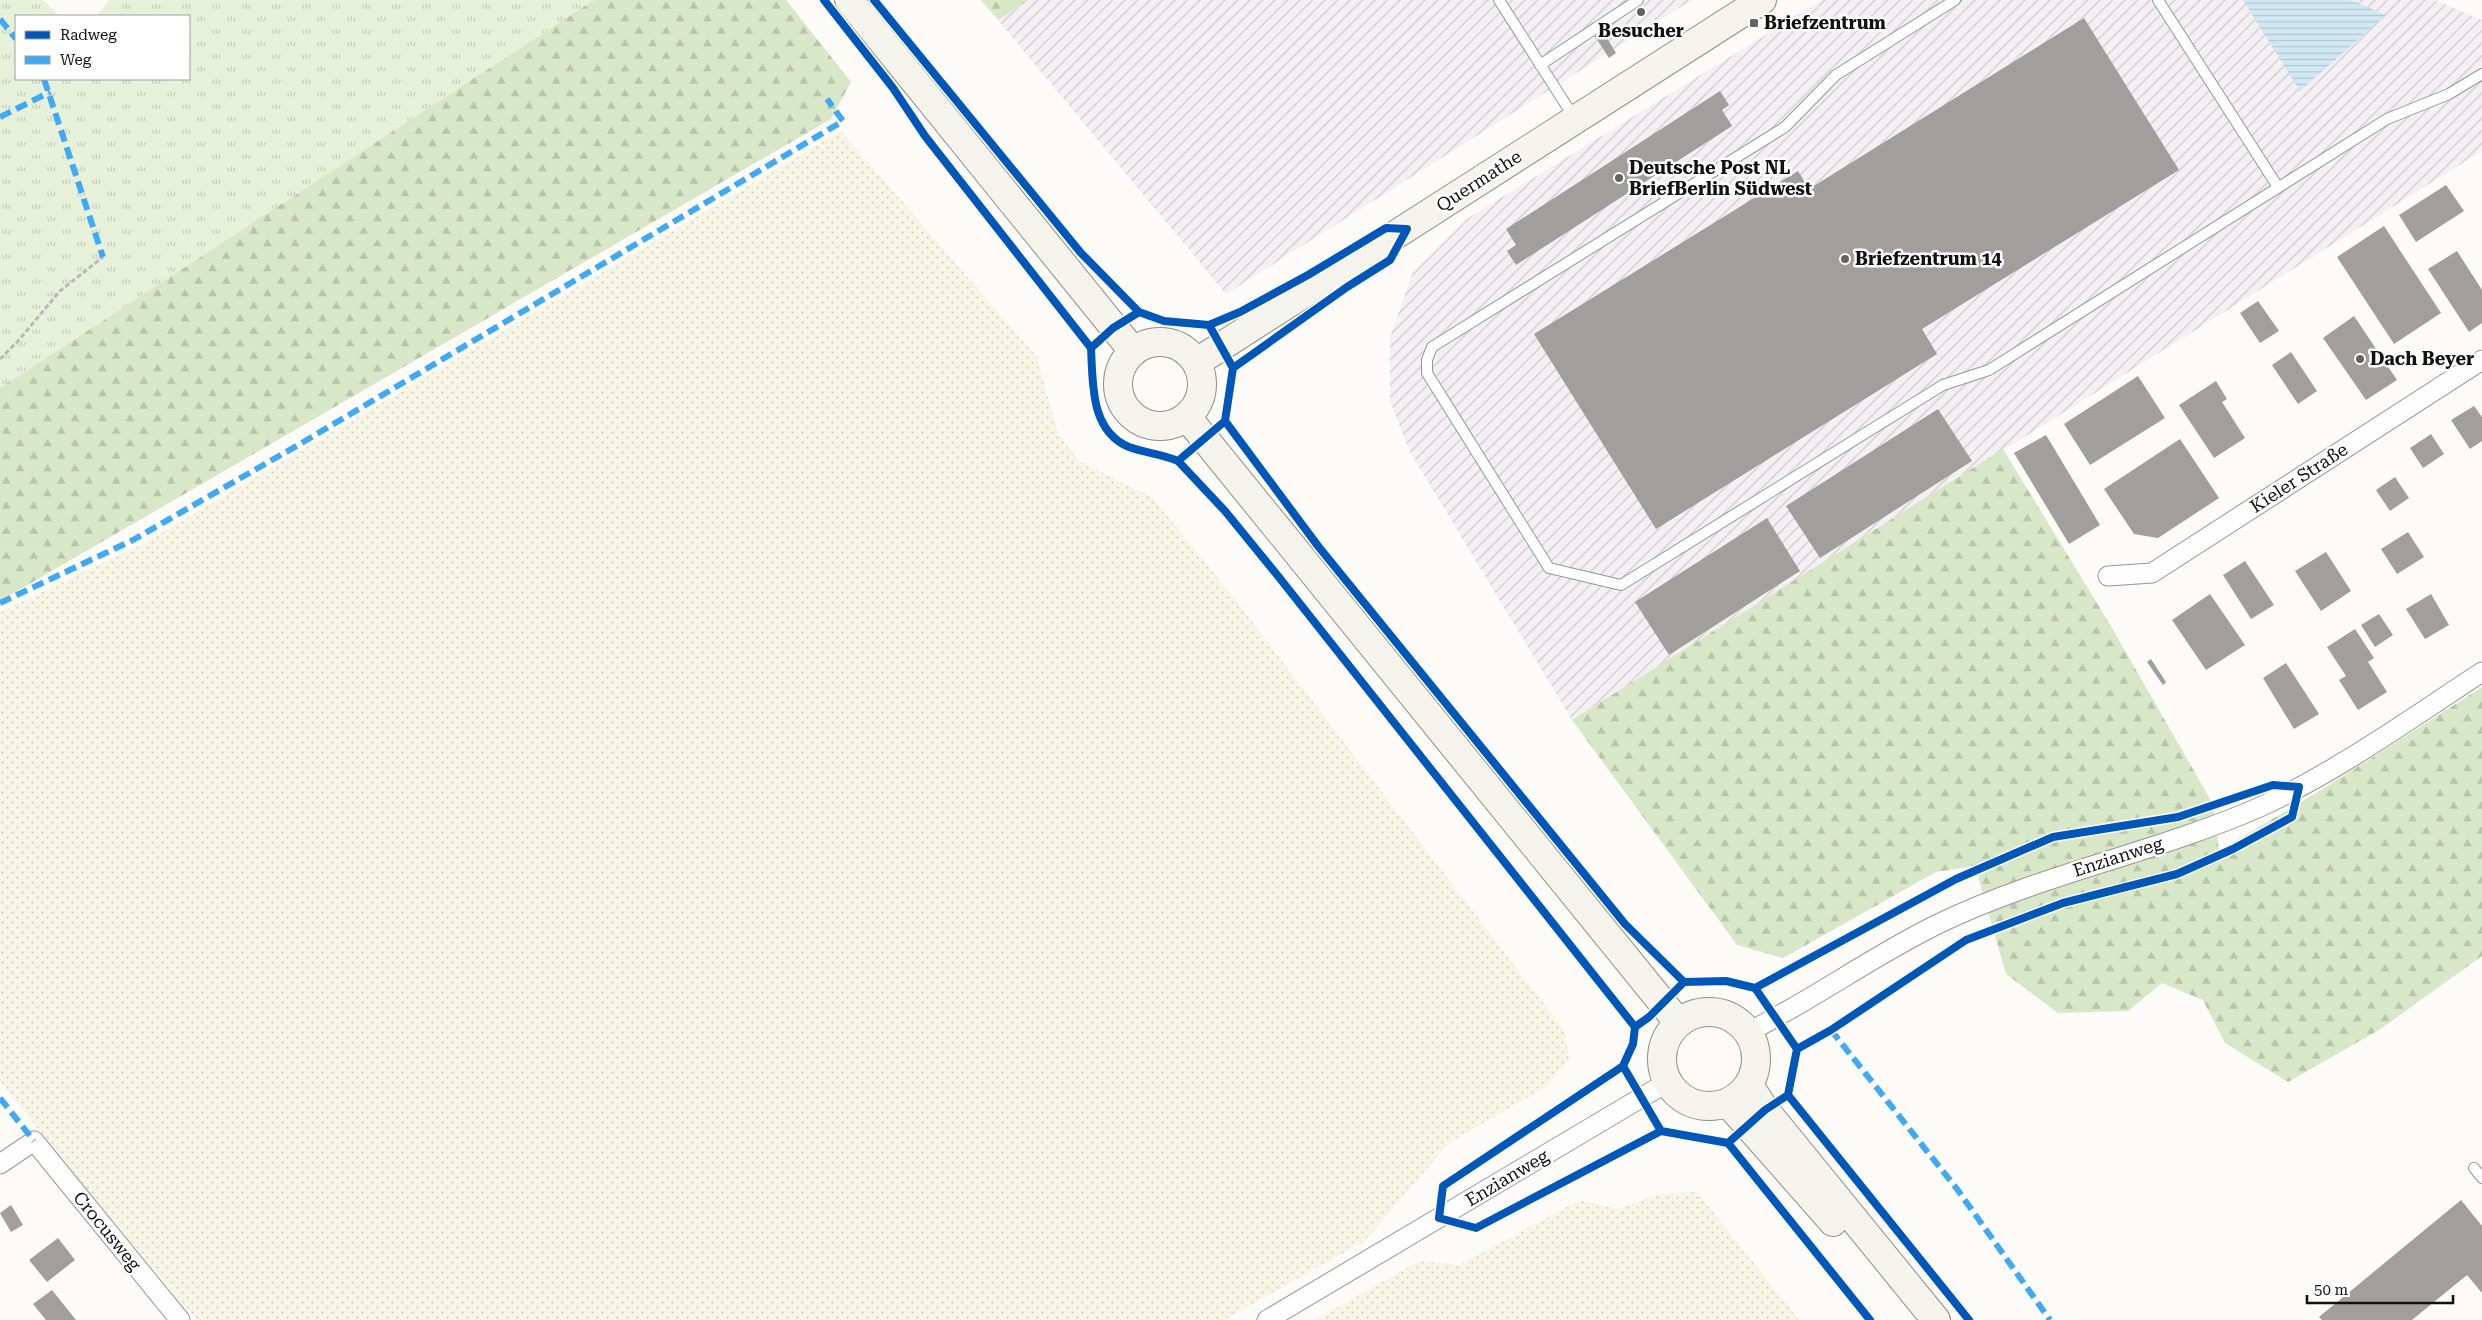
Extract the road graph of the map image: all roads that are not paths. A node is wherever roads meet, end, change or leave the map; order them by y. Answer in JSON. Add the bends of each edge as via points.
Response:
{"nodes":[{"id":1,"x":849,"y":0,"type":"edge"},
{"id":2,"x":1498,"y":0,"type":"edge"},
{"id":3,"x":1638,"y":0,"type":"edge"},
{"id":4,"x":1955,"y":0,"type":"edge"},
{"id":5,"x":2158,"y":0,"type":"edge"},
{"id":6,"x":1752,"y":3,"type":"edge"},
{"id":7,"x":1540,"y":65,"type":"junction"},
{"id":8,"x":2482,"y":74,"type":"edge"},
{"id":9,"x":1575,"y":119,"type":"junction"},
{"id":10,"x":2278,"y":187,"type":"junction"},
{"id":11,"x":1133,"y":352,"type":"junction"},
{"id":12,"x":2482,"y":360,"type":"edge"},
{"id":13,"x":1196,"y":362,"type":"junction"},
{"id":14,"x":1187,"y":417,"type":"junction"},
{"id":15,"x":2108,"y":576,"type":"dead end"},
{"id":16,"x":2482,"y":672,"type":"edge"},
{"id":17,"x":1678,"y":1022,"type":"junction"},
{"id":18,"x":1748,"y":1032,"type":"junction"},
{"id":19,"x":1666,"y":1080,"type":"junction"},
{"id":20,"x":1749,"y":1085,"type":"junction"},
{"id":21,"x":1728,"y":1103,"type":"junction"},
{"id":22,"x":0,"y":1164,"type":"edge"},
{"id":23,"x":2474,"y":1168,"type":"dead end"},
{"id":24,"x":2482,"y":1178,"type":"edge"},
{"id":25,"x":180,"y":1320,"type":"edge"},
{"id":26,"x":1266,"y":1320,"type":"edge"},
{"id":27,"x":1915,"y":1320,"type":"edge"},
{"id":28,"x":1936,"y":1320,"type":"edge"}],
"edges":[{"from":1,"to":11,"type":"main road"},
{"from":2,"to":7,"type":"lane"},
{"from":3,"to":7,"type":"lane"},
{"from":4,"to":10,"type":"lane","via":[[1836,75],[1785,127],[1432,346],[1427,373],[1549,568],[1621,585],[1943,385],[1989,370]]},
{"from":5,"to":10,"type":"lane"},
{"from":6,"to":9,"type":"main road","name":"Quermathe"},
{"from":7,"to":9,"type":"lane"},
{"from":8,"to":10,"type":"lane","via":[[2450,94],[2387,119]]},
{"from":9,"to":13,"type":"main road","name":"Quermathe"},
{"from":11,"to":13,"type":"main road","via":[[1145,344],[1160,342],[1180,348]]},
{"from":11,"to":14,"type":"main road","via":[[1123,363],[1118,376],[1118,391],[1132,416],[1145,424],[1159,426],[1174,424]]},
{"from":12,"to":15,"type":"street","name":"Kieler Straße","via":[[2152,573]]},
{"from":13,"to":14,"type":"main road","via":[[1201,373],[1201,391],[1195,408]]},
{"from":14,"to":17,"type":"main road"},
{"from":16,"to":18,"type":"street","name":"Enzianweg","via":[[2332,768],[2259,807],[2200,830],[2020,889],[1938,924]]},
{"from":17,"to":18,"type":"main road","via":[[1696,1014],[1715,1012],[1739,1022]]},
{"from":17,"to":19,"type":"main road","via":[[1662,1048],[1661,1064]]},
{"from":18,"to":20,"type":"main road","via":[[1756,1058]]},
{"from":19,"to":21,"type":"main road","via":[[1674,1092],[1699,1106]]},
{"from":19,"to":26,"type":"street","name":"Enzianweg","via":[[1666,1083]]},
{"from":20,"to":21,"type":"main road"},
{"from":20,"to":28,"type":"main road"},
{"from":21,"to":27,"type":"main road"},
{"from":22,"to":25,"type":"street","name":"Crocusweg","via":[[34,1141]]},
{"from":23,"to":24,"type":"lane"}]}
